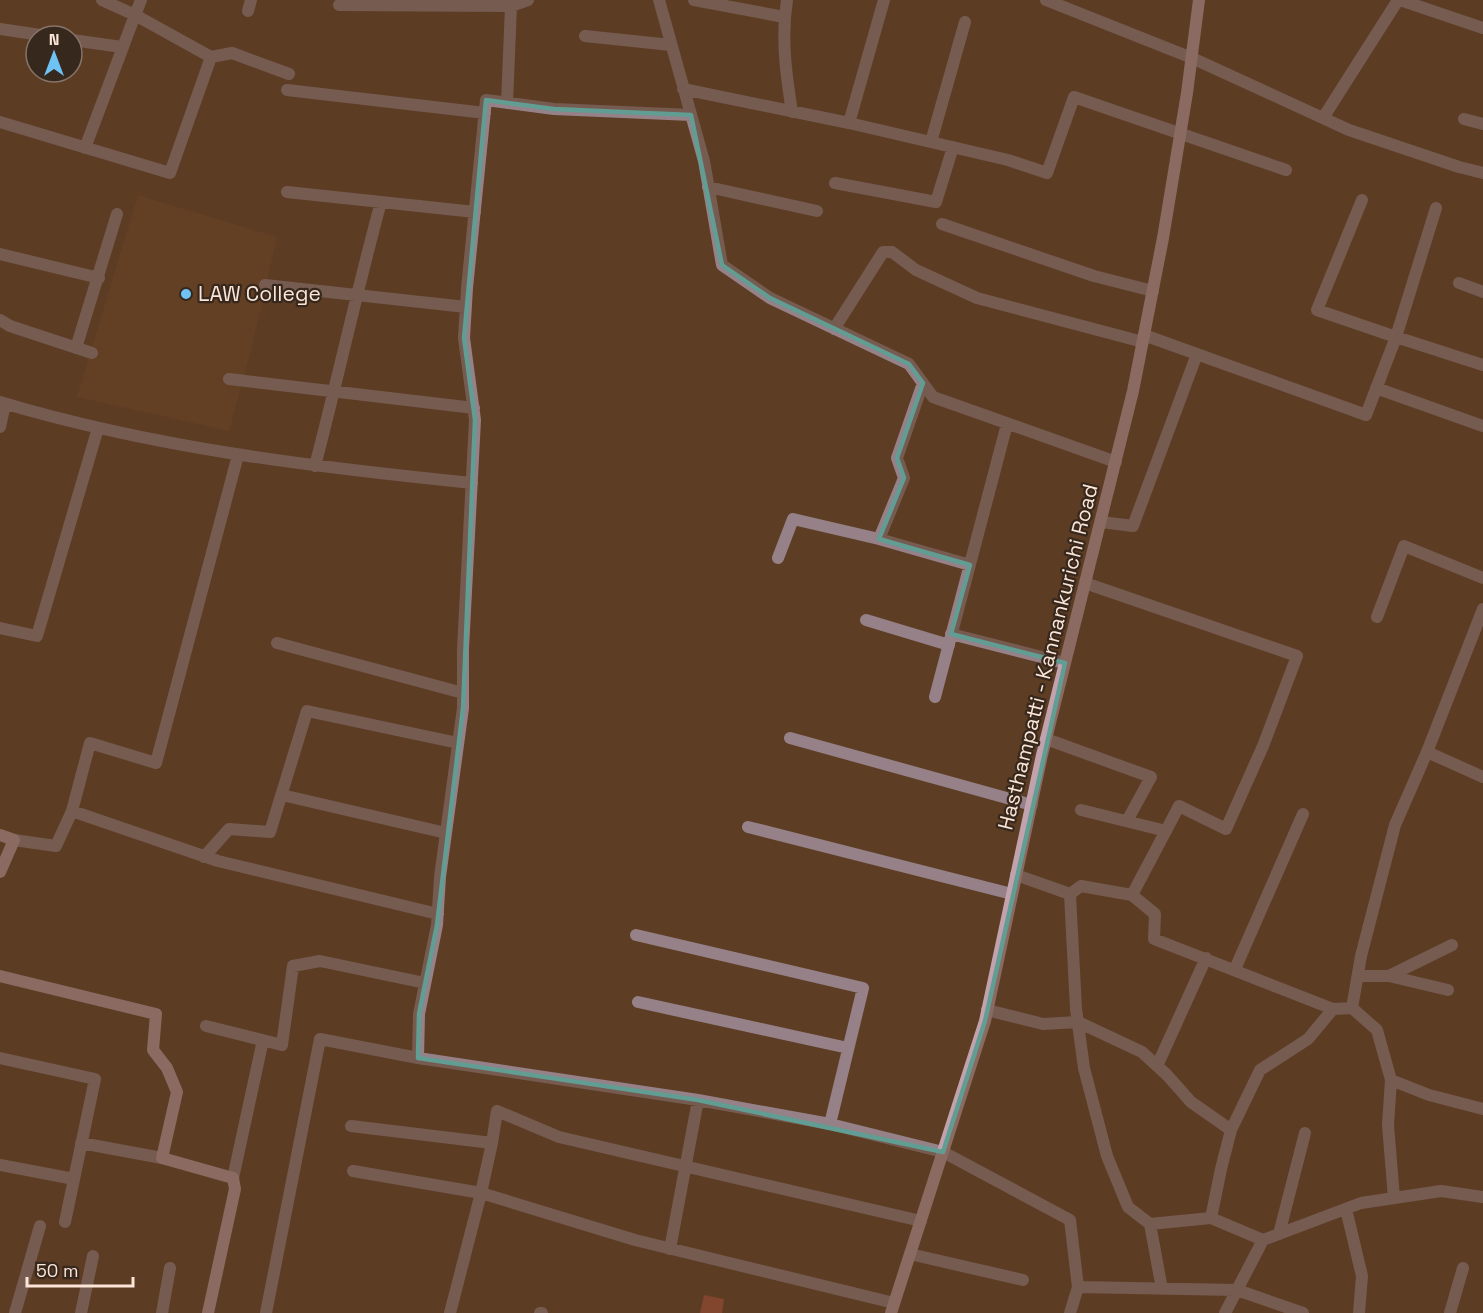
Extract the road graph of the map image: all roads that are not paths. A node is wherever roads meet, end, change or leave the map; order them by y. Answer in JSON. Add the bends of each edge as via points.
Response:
{"nodes":[{"id":1,"x":102,"y":0,"type":"edge"},
{"id":2,"x":141,"y":0,"type":"edge"},
{"id":3,"x":490,"y":0,"type":"edge"},
{"id":4,"x":528,"y":0,"type":"edge"},
{"id":5,"x":659,"y":0,"type":"edge"},
{"id":6,"x":694,"y":0,"type":"edge"},
{"id":7,"x":787,"y":0,"type":"edge"},
{"id":8,"x":884,"y":0,"type":"edge"},
{"id":9,"x":1046,"y":0,"type":"edge"},
{"id":10,"x":1199,"y":0,"type":"edge"},
{"id":11,"x":1399,"y":0,"type":"edge"},
{"id":12,"x":339,"y":5,"type":"dead end"},
{"id":13,"x":511,"y":6,"type":"junction"},
{"id":14,"x":135,"y":15,"type":"junction"},
{"id":15,"x":784,"y":17,"type":"junction"},
{"id":16,"x":965,"y":22,"type":"dead end"},
{"id":17,"x":1483,"y":28,"type":"edge"},
{"id":18,"x":0,"y":29,"type":"edge"},
{"id":19,"x":24,"y":33,"type":"edge"},
{"id":20,"x":585,"y":36,"type":"dead end"},
{"id":21,"x":84,"y":42,"type":"edge"},
{"id":22,"x":671,"y":45,"type":"junction"},
{"id":23,"x":122,"y":47,"type":"junction"},
{"id":24,"x":211,"y":57,"type":"junction"},
{"id":25,"x":1191,"y":58,"type":"junction"},
{"id":26,"x":289,"y":74,"type":"dead end"},
{"id":27,"x":684,"y":89,"type":"junction"},
{"id":28,"x":287,"y":90,"type":"dead end"},
{"id":29,"x":507,"y":103,"type":"junction"},
{"id":30,"x":792,"y":112,"type":"junction"},
{"id":31,"x":485,"y":113,"type":"junction"},
{"id":32,"x":691,"y":115,"type":"junction"},
{"id":33,"x":1323,"y":118,"type":"junction"},
{"id":34,"x":1464,"y":119,"type":"dead end"},
{"id":35,"x":0,"y":122,"type":"edge"},
{"id":36,"x":849,"y":123,"type":"junction"},
{"id":37,"x":1483,"y":124,"type":"edge"},
{"id":38,"x":1180,"y":134,"type":"junction"},
{"id":39,"x":931,"y":142,"type":"junction"},
{"id":40,"x":953,"y":147,"type":"junction"},
{"id":41,"x":85,"y":148,"type":"junction"},
{"id":42,"x":1286,"y":170,"type":"dead end"},
{"id":43,"x":1483,"y":173,"type":"edge"},
{"id":44,"x":835,"y":183,"type":"dead end"},
{"id":45,"x":708,"y":187,"type":"junction"},
{"id":46,"x":287,"y":192,"type":"dead end"},
{"id":47,"x":1362,"y":200,"type":"dead end"},
{"id":48,"x":381,"y":202,"type":"junction"},
{"id":49,"x":1436,"y":208,"type":"dead end"},
{"id":50,"x":475,"y":212,"type":"junction"},
{"id":51,"x":817,"y":212,"type":"dead end"},
{"id":52,"x":117,"y":214,"type":"dead end"},
{"id":53,"x":942,"y":224,"type":"dead end"},
{"id":54,"x":0,"y":254,"type":"edge"},
{"id":55,"x":99,"y":278,"type":"junction"},
{"id":56,"x":1459,"y":283,"type":"dead end"},
{"id":57,"x":265,"y":285,"type":"dead end"},
{"id":58,"x":1153,"y":291,"type":"junction"},
{"id":59,"x":1483,"y":292,"type":"edge"},
{"id":60,"x":356,"y":295,"type":"junction"},
{"id":61,"x":466,"y":307,"type":"junction"},
{"id":62,"x":0,"y":320,"type":"edge"},
{"id":63,"x":834,"y":329,"type":"junction"},
{"id":64,"x":1396,"y":337,"type":"junction"},
{"id":65,"x":1144,"y":338,"type":"junction"},
{"id":66,"x":76,"y":348,"type":"junction"},
{"id":67,"x":92,"y":353,"type":"dead end"},
{"id":68,"x":1197,"y":354,"type":"junction"},
{"id":69,"x":1483,"y":365,"type":"edge"},
{"id":70,"x":229,"y":379,"type":"dead end"},
{"id":71,"x":923,"y":383,"type":"junction"},
{"id":72,"x":1376,"y":388,"type":"junction"},
{"id":73,"x":335,"y":391,"type":"junction"},
{"id":74,"x":2,"y":403,"type":"edge"},
{"id":75,"x":474,"y":408,"type":"junction"},
{"id":76,"x":1007,"y":424,"type":"junction"},
{"id":77,"x":1483,"y":426,"type":"edge"},
{"id":78,"x":0,"y":427,"type":"edge"},
{"id":79,"x":98,"y":428,"type":"junction"},
{"id":80,"x":238,"y":455,"type":"junction"},
{"id":81,"x":1116,"y":462,"type":"junction"},
{"id":82,"x":315,"y":466,"type":"junction"},
{"id":83,"x":472,"y":483,"type":"junction"},
{"id":84,"x":1101,"y":522,"type":"junction"},
{"id":85,"x":879,"y":539,"type":"junction"},
{"id":86,"x":778,"y":558,"type":"dead end"},
{"id":87,"x":970,"y":565,"type":"junction"},
{"id":88,"x":1483,"y":578,"type":"edge"},
{"id":89,"x":1085,"y":583,"type":"junction"},
{"id":90,"x":1483,"y":609,"type":"edge"},
{"id":91,"x":1377,"y":617,"type":"dead end"},
{"id":92,"x":866,"y":620,"type":"dead end"},
{"id":93,"x":0,"y":628,"type":"edge"},
{"id":94,"x":950,"y":639,"type":"junction"},
{"id":95,"x":277,"y":643,"type":"dead end"},
{"id":96,"x":1470,"y":644,"type":"junction"},
{"id":97,"x":1483,"y":650,"type":"edge"},
{"id":98,"x":1065,"y":663,"type":"junction"},
{"id":99,"x":463,"y":693,"type":"junction"},
{"id":100,"x":935,"y":697,"type":"dead end"},
{"id":101,"x":790,"y":738,"type":"dead end"},
{"id":102,"x":1046,"y":739,"type":"junction"},
{"id":103,"x":458,"y":743,"type":"junction"},
{"id":104,"x":1427,"y":752,"type":"junction"},
{"id":105,"x":1483,"y":777,"type":"edge"},
{"id":106,"x":282,"y":795,"type":"junction"},
{"id":107,"x":1032,"y":805,"type":"junction"},
{"id":108,"x":1081,"y":810,"type":"dead end"},
{"id":109,"x":72,"y":811,"type":"junction"},
{"id":110,"x":1303,"y":814,"type":"dead end"},
{"id":111,"x":1127,"y":821,"type":"junction"},
{"id":112,"x":748,"y":827,"type":"dead end"},
{"id":113,"x":1166,"y":831,"type":"junction"},
{"id":114,"x":446,"y":833,"type":"junction"},
{"id":115,"x":0,"y":835,"type":"edge"},
{"id":116,"x":14,"y":840,"type":"junction"},
{"id":117,"x":204,"y":856,"type":"junction"},
{"id":118,"x":0,"y":872,"type":"edge"},
{"id":119,"x":1017,"y":875,"type":"junction"},
{"id":120,"x":1012,"y":894,"type":"junction"},
{"id":121,"x":1070,"y":894,"type":"junction"},
{"id":122,"x":1132,"y":895,"type":"junction"},
{"id":123,"x":438,"y":914,"type":"junction"},
{"id":124,"x":636,"y":935,"type":"dead end"},
{"id":125,"x":1452,"y":945,"type":"dead end"},
{"id":126,"x":1206,"y":958,"type":"junction"},
{"id":127,"x":1235,"y":969,"type":"junction"},
{"id":128,"x":0,"y":976,"type":"edge"},
{"id":129,"x":1358,"y":976,"type":"junction"},
{"id":130,"x":1389,"y":976,"type":"junction"},
{"id":131,"x":425,"y":983,"type":"junction"},
{"id":132,"x":1448,"y":990,"type":"dead end"},
{"id":133,"x":638,"y":1002,"type":"dead end"},
{"id":134,"x":1353,"y":1008,"type":"junction"},
{"id":135,"x":1333,"y":1009,"type":"junction"},
{"id":136,"x":987,"y":1010,"type":"junction"},
{"id":137,"x":1078,"y":1022,"type":"junction"},
{"id":138,"x":206,"y":1026,"type":"dead end"},
{"id":139,"x":263,"y":1040,"type":"junction"},
{"id":140,"x":848,"y":1048,"type":"junction"},
{"id":141,"x":0,"y":1058,"type":"edge"},
{"id":142,"x":418,"y":1058,"type":"junction"},
{"id":143,"x":1157,"y":1066,"type":"junction"},
{"id":144,"x":1391,"y":1080,"type":"junction"},
{"id":145,"x":699,"y":1100,"type":"junction"},
{"id":146,"x":1483,"y":1109,"type":"edge"},
{"id":147,"x":830,"y":1124,"type":"junction"},
{"id":148,"x":351,"y":1126,"type":"dead end"},
{"id":149,"x":1231,"y":1130,"type":"junction"},
{"id":150,"x":1305,"y":1133,"type":"dead end"},
{"id":151,"x":81,"y":1143,"type":"junction"},
{"id":152,"x":492,"y":1143,"type":"junction"},
{"id":153,"x":943,"y":1152,"type":"junction"},
{"id":154,"x":162,"y":1158,"type":"junction"},
{"id":155,"x":0,"y":1165,"type":"edge"},
{"id":156,"x":687,"y":1167,"type":"junction"},
{"id":157,"x":354,"y":1172,"type":"dead end"},
{"id":158,"x":233,"y":1178,"type":"junction"},
{"id":159,"x":74,"y":1179,"type":"junction"},
{"id":160,"x":481,"y":1194,"type":"junction"},
{"id":161,"x":1483,"y":1197,"type":"edge"},
{"id":162,"x":1394,"y":1198,"type":"junction"},
{"id":163,"x":1347,"y":1209,"type":"junction"},
{"id":164,"x":1211,"y":1218,"type":"junction"},
{"id":165,"x":921,"y":1221,"type":"junction"},
{"id":166,"x":65,"y":1222,"type":"dead end"},
{"id":167,"x":1150,"y":1224,"type":"junction"},
{"id":168,"x":40,"y":1226,"type":"dead end"},
{"id":169,"x":1279,"y":1234,"type":"junction"},
{"id":170,"x":1263,"y":1240,"type":"junction"},
{"id":171,"x":670,"y":1249,"type":"junction"},
{"id":172,"x":910,"y":1254,"type":"junction"},
{"id":173,"x":93,"y":1256,"type":"dead end"},
{"id":174,"x":170,"y":1268,"type":"dead end"},
{"id":175,"x":1463,"y":1268,"type":"dead end"},
{"id":176,"x":1023,"y":1280,"type":"dead end"},
{"id":177,"x":1078,"y":1287,"type":"junction"},
{"id":178,"x":1162,"y":1289,"type":"junction"},
{"id":179,"x":1237,"y":1290,"type":"junction"},
{"id":180,"x":893,"y":1308,"type":"edge"},
{"id":181,"x":15,"y":1313,"type":"edge"},
{"id":182,"x":81,"y":1313,"type":"edge"},
{"id":183,"x":162,"y":1313,"type":"edge"},
{"id":184,"x":208,"y":1313,"type":"edge"},
{"id":185,"x":267,"y":1313,"type":"edge"},
{"id":186,"x":450,"y":1313,"type":"edge"},
{"id":187,"x":1070,"y":1313,"type":"edge"},
{"id":188,"x":1226,"y":1313,"type":"edge"},
{"id":189,"x":1303,"y":1313,"type":"edge"},
{"id":190,"x":1359,"y":1313,"type":"edge"},
{"id":191,"x":1450,"y":1313,"type":"edge"}],
"edges":[{"from":1,"to":14,"type":"street"},
{"from":2,"to":14,"type":"street"},
{"from":3,"to":13,"type":"street"},
{"from":4,"to":13,"type":"street"},
{"from":5,"to":22,"type":"street"},
{"from":6,"to":15,"type":"street"},
{"from":7,"to":15,"type":"street"},
{"from":8,"to":36,"type":"street"},
{"from":9,"to":25,"type":"street"},
{"from":10,"to":25,"type":"main road","name":"Hasthampatti - Kannankurichi Road"},
{"from":11,"to":17,"type":"street"},
{"from":11,"to":33,"type":"street"},
{"from":12,"to":13,"type":"street"},
{"from":13,"to":29,"type":"street"},
{"from":14,"to":23,"type":"street"},
{"from":14,"to":24,"type":"street"},
{"from":15,"to":30,"type":"street","via":[[784,65]]},
{"from":16,"to":39,"type":"street"},
{"from":18,"to":19,"type":"street"},
{"from":20,"to":22,"type":"street"},
{"from":21,"to":23,"type":"street"},
{"from":22,"to":27,"type":"street"},
{"from":23,"to":41,"type":"street"},
{"from":24,"to":26,"type":"street","via":[[232,53]]},
{"from":24,"to":41,"type":"street","via":[[170,173]]},
{"from":25,"to":33,"type":"street"},
{"from":25,"to":38,"type":"main road","name":"Hasthampatti - Kannankurichi Road"},
{"from":27,"to":30,"type":"street"},
{"from":27,"to":32,"type":"street"},
{"from":28,"to":31,"type":"street"},
{"from":29,"to":31,"type":"street","via":[[486,100]]},
{"from":29,"to":32,"type":"street"},
{"from":30,"to":36,"type":"street"},
{"from":31,"to":50,"type":"street"},
{"from":32,"to":45,"type":"street"},
{"from":33,"to":43,"type":"street"},
{"from":34,"to":37,"type":"street"},
{"from":35,"to":41,"type":"street"},
{"from":36,"to":39,"type":"street"},
{"from":38,"to":40,"type":"street","via":[[1074,97],[1047,173]]},
{"from":38,"to":42,"type":"street"},
{"from":38,"to":58,"type":"main road","name":"Hasthampatti - Kannankurichi Road"},
{"from":39,"to":40,"type":"street"},
{"from":40,"to":44,"type":"street","via":[[936,202]]},
{"from":45,"to":51,"type":"street"},
{"from":45,"to":63,"type":"street","via":[[722,265],[770,298]]},
{"from":46,"to":48,"type":"street"},
{"from":47,"to":64,"type":"street","via":[[1317,310]]},
{"from":48,"to":50,"type":"street"},
{"from":48,"to":60,"type":"street"},
{"from":49,"to":64,"type":"street"},
{"from":50,"to":61,"type":"street"},
{"from":52,"to":55,"type":"street"},
{"from":53,"to":58,"type":"street","via":[[1094,276]]},
{"from":54,"to":55,"type":"street"},
{"from":55,"to":66,"type":"street"},
{"from":56,"to":59,"type":"street"},
{"from":57,"to":60,"type":"street"},
{"from":58,"to":65,"type":"main road","name":"Hasthampatti - Kannankurichi Road"},
{"from":60,"to":61,"type":"street"},
{"from":60,"to":73,"type":"street"},
{"from":61,"to":75,"type":"street","via":[[464,338]]},
{"from":62,"to":66,"type":"street"},
{"from":63,"to":65,"type":"street","via":[[883,252],[892,252],[916,270],[977,298]]},
{"from":63,"to":71,"type":"street","via":[[909,364]]},
{"from":64,"to":69,"type":"street"},
{"from":64,"to":72,"type":"street"},
{"from":65,"to":68,"type":"street"},
{"from":65,"to":81,"type":"main road","name":"Hasthampatti - Kannankurichi Road"},
{"from":66,"to":67,"type":"street"},
{"from":68,"to":72,"type":"street","via":[[1366,415]]},
{"from":68,"to":84,"type":"street","via":[[1133,526]]},
{"from":70,"to":73,"type":"street"},
{"from":71,"to":76,"type":"street","via":[[933,397]]},
{"from":71,"to":85,"type":"street","via":[[897,458],[904,478]]},
{"from":72,"to":77,"type":"street"},
{"from":73,"to":75,"type":"street"},
{"from":73,"to":82,"type":"street"},
{"from":74,"to":78,"type":"street"},
{"from":74,"to":79,"type":"street"},
{"from":75,"to":83,"type":"street"},
{"from":76,"to":81,"type":"street"},
{"from":76,"to":87,"type":"street"},
{"from":79,"to":80,"type":"street"},
{"from":79,"to":93,"type":"street","via":[[37,636]]},
{"from":80,"to":82,"type":"street"},
{"from":80,"to":109,"type":"street","via":[[156,763],[90,743]]},
{"from":81,"to":84,"type":"main road","name":"Hasthampatti - Kannankurichi Road"},
{"from":82,"to":83,"type":"street"},
{"from":83,"to":99,"type":"street"},
{"from":84,"to":89,"type":"main road","name":"Hasthampatti - Kannankurichi Road"},
{"from":85,"to":86,"type":"street","via":[[793,519]]},
{"from":85,"to":87,"type":"street"},
{"from":87,"to":94,"type":"street"},
{"from":88,"to":91,"type":"street","via":[[1404,546]]},
{"from":89,"to":98,"type":"main road","name":"Hasthampatti - Kannankurichi Road"},
{"from":89,"to":113,"type":"street","via":[[1297,656],[1226,829],[1179,806]]},
{"from":90,"to":96,"type":"street"},
{"from":92,"to":94,"type":"street"},
{"from":94,"to":98,"type":"street"},
{"from":94,"to":100,"type":"street"},
{"from":95,"to":99,"type":"street"},
{"from":96,"to":97,"type":"street"},
{"from":96,"to":104,"type":"street"},
{"from":98,"to":102,"type":"main road","name":"Hasthampatti - Kannankurichi Road"},
{"from":99,"to":103,"type":"street"},
{"from":101,"to":107,"type":"street"},
{"from":102,"to":107,"type":"main road","name":"Hasthampatti - Kannankurichi Road"},
{"from":102,"to":111,"type":"street","via":[[1151,777]]},
{"from":103,"to":106,"type":"street","via":[[307,711]]},
{"from":103,"to":114,"type":"street"},
{"from":104,"to":105,"type":"street"},
{"from":104,"to":129,"type":"street","via":[[1395,825]]},
{"from":106,"to":114,"type":"street"},
{"from":106,"to":117,"type":"street","via":[[270,832],[229,829]]},
{"from":107,"to":119,"type":"main road","name":"Hasthampatti - Kannankurichi Road"},
{"from":108,"to":111,"type":"street"},
{"from":109,"to":116,"type":"street","via":[[56,846]]},
{"from":109,"to":117,"type":"street"},
{"from":110,"to":127,"type":"street"},
{"from":111,"to":113,"type":"street"},
{"from":112,"to":120,"type":"street"},
{"from":113,"to":122,"type":"street"},
{"from":114,"to":123,"type":"street"},
{"from":115,"to":116,"type":"main road"},
{"from":116,"to":118,"type":"main road"},
{"from":117,"to":123,"type":"street"},
{"from":119,"to":120,"type":"main road","name":"Hasthampatti - Kannankurichi Road"},
{"from":119,"to":121,"type":"street"},
{"from":120,"to":136,"type":"main road","name":"Hasthampatti - Kannankurichi Road"},
{"from":121,"to":122,"type":"street","via":[[1081,886]]},
{"from":121,"to":137,"type":"street"},
{"from":122,"to":126,"type":"street","via":[[1155,914],[1154,939]]},
{"from":123,"to":131,"type":"street"},
{"from":124,"to":140,"type":"street","via":[[863,988]]},
{"from":125,"to":130,"type":"street"},
{"from":126,"to":127,"type":"street"},
{"from":126,"to":143,"type":"street"},
{"from":127,"to":135,"type":"street"},
{"from":128,"to":154,"type":"main road","via":[[156,1014],[153,1050],[167,1068],[177,1092]]},
{"from":129,"to":130,"type":"street"},
{"from":129,"to":134,"type":"street"},
{"from":130,"to":132,"type":"street"},
{"from":131,"to":139,"type":"street","via":[[320,961],[293,966],[282,1045]]},
{"from":131,"to":142,"type":"street","via":[[419,1014]]},
{"from":133,"to":140,"type":"street"},
{"from":134,"to":135,"type":"street"},
{"from":134,"to":144,"type":"street","via":[[1377,1030]]},
{"from":135,"to":149,"type":"street","via":[[1308,1039],[1260,1070]]},
{"from":136,"to":137,"type":"street","via":[[1042,1024]]},
{"from":136,"to":153,"type":"main road","name":"Hasthampatti - Kannankurichi Road"},
{"from":137,"to":143,"type":"street","via":[[1142,1052]]},
{"from":137,"to":167,"type":"street","via":[[1084,1068],[1107,1156],[1128,1207]]},
{"from":138,"to":139,"type":"street"},
{"from":139,"to":158,"type":"street"},
{"from":140,"to":147,"type":"street"},
{"from":141,"to":151,"type":"street","via":[[95,1079]]},
{"from":142,"to":145,"type":"street"},
{"from":142,"to":185,"type":"street","via":[[320,1039]]},
{"from":143,"to":149,"type":"street","via":[[1191,1102]]},
{"from":144,"to":146,"type":"street"},
{"from":144,"to":162,"type":"street","via":[[1388,1125]]},
{"from":145,"to":147,"type":"street"},
{"from":145,"to":156,"type":"street"},
{"from":147,"to":153,"type":"street"},
{"from":148,"to":152,"type":"street"},
{"from":149,"to":164,"type":"street"},
{"from":150,"to":169,"type":"street"},
{"from":151,"to":154,"type":"street"},
{"from":151,"to":159,"type":"street"},
{"from":152,"to":156,"type":"street","via":[[497,1111],[559,1137]]},
{"from":152,"to":160,"type":"street"},
{"from":153,"to":165,"type":"main road","name":"Hasthampatti - Kannankurichi Road"},
{"from":153,"to":177,"type":"street","via":[[1070,1220]]},
{"from":154,"to":158,"type":"main road"},
{"from":155,"to":159,"type":"street"},
{"from":156,"to":165,"type":"street"},
{"from":156,"to":171,"type":"street"},
{"from":157,"to":160,"type":"street"},
{"from":158,"to":184,"type":"main road","via":[[235,1189]]},
{"from":159,"to":166,"type":"street"},
{"from":160,"to":171,"type":"street"},
{"from":160,"to":186,"type":"street"},
{"from":161,"to":162,"type":"street","via":[[1441,1191]]},
{"from":162,"to":163,"type":"street"},
{"from":163,"to":169,"type":"street"},
{"from":163,"to":190,"type":"street","via":[[1362,1276]]},
{"from":164,"to":167,"type":"street"},
{"from":164,"to":170,"type":"street"},
{"from":165,"to":172,"type":"main road","name":"Hasthampatti - Kannankurichi Road"},
{"from":167,"to":178,"type":"street"},
{"from":168,"to":181,"type":"street"},
{"from":169,"to":170,"type":"street"},
{"from":170,"to":179,"type":"street"},
{"from":171,"to":180,"type":"street"},
{"from":172,"to":176,"type":"street"},
{"from":172,"to":180,"type":"main road","name":"Hasthampatti - Kannankurichi Road"},
{"from":173,"to":182,"type":"street"},
{"from":174,"to":183,"type":"street"},
{"from":175,"to":191,"type":"street"},
{"from":177,"to":178,"type":"street"},
{"from":177,"to":187,"type":"street"},
{"from":178,"to":179,"type":"street"},
{"from":179,"to":188,"type":"street"},
{"from":179,"to":189,"type":"street"}]}
